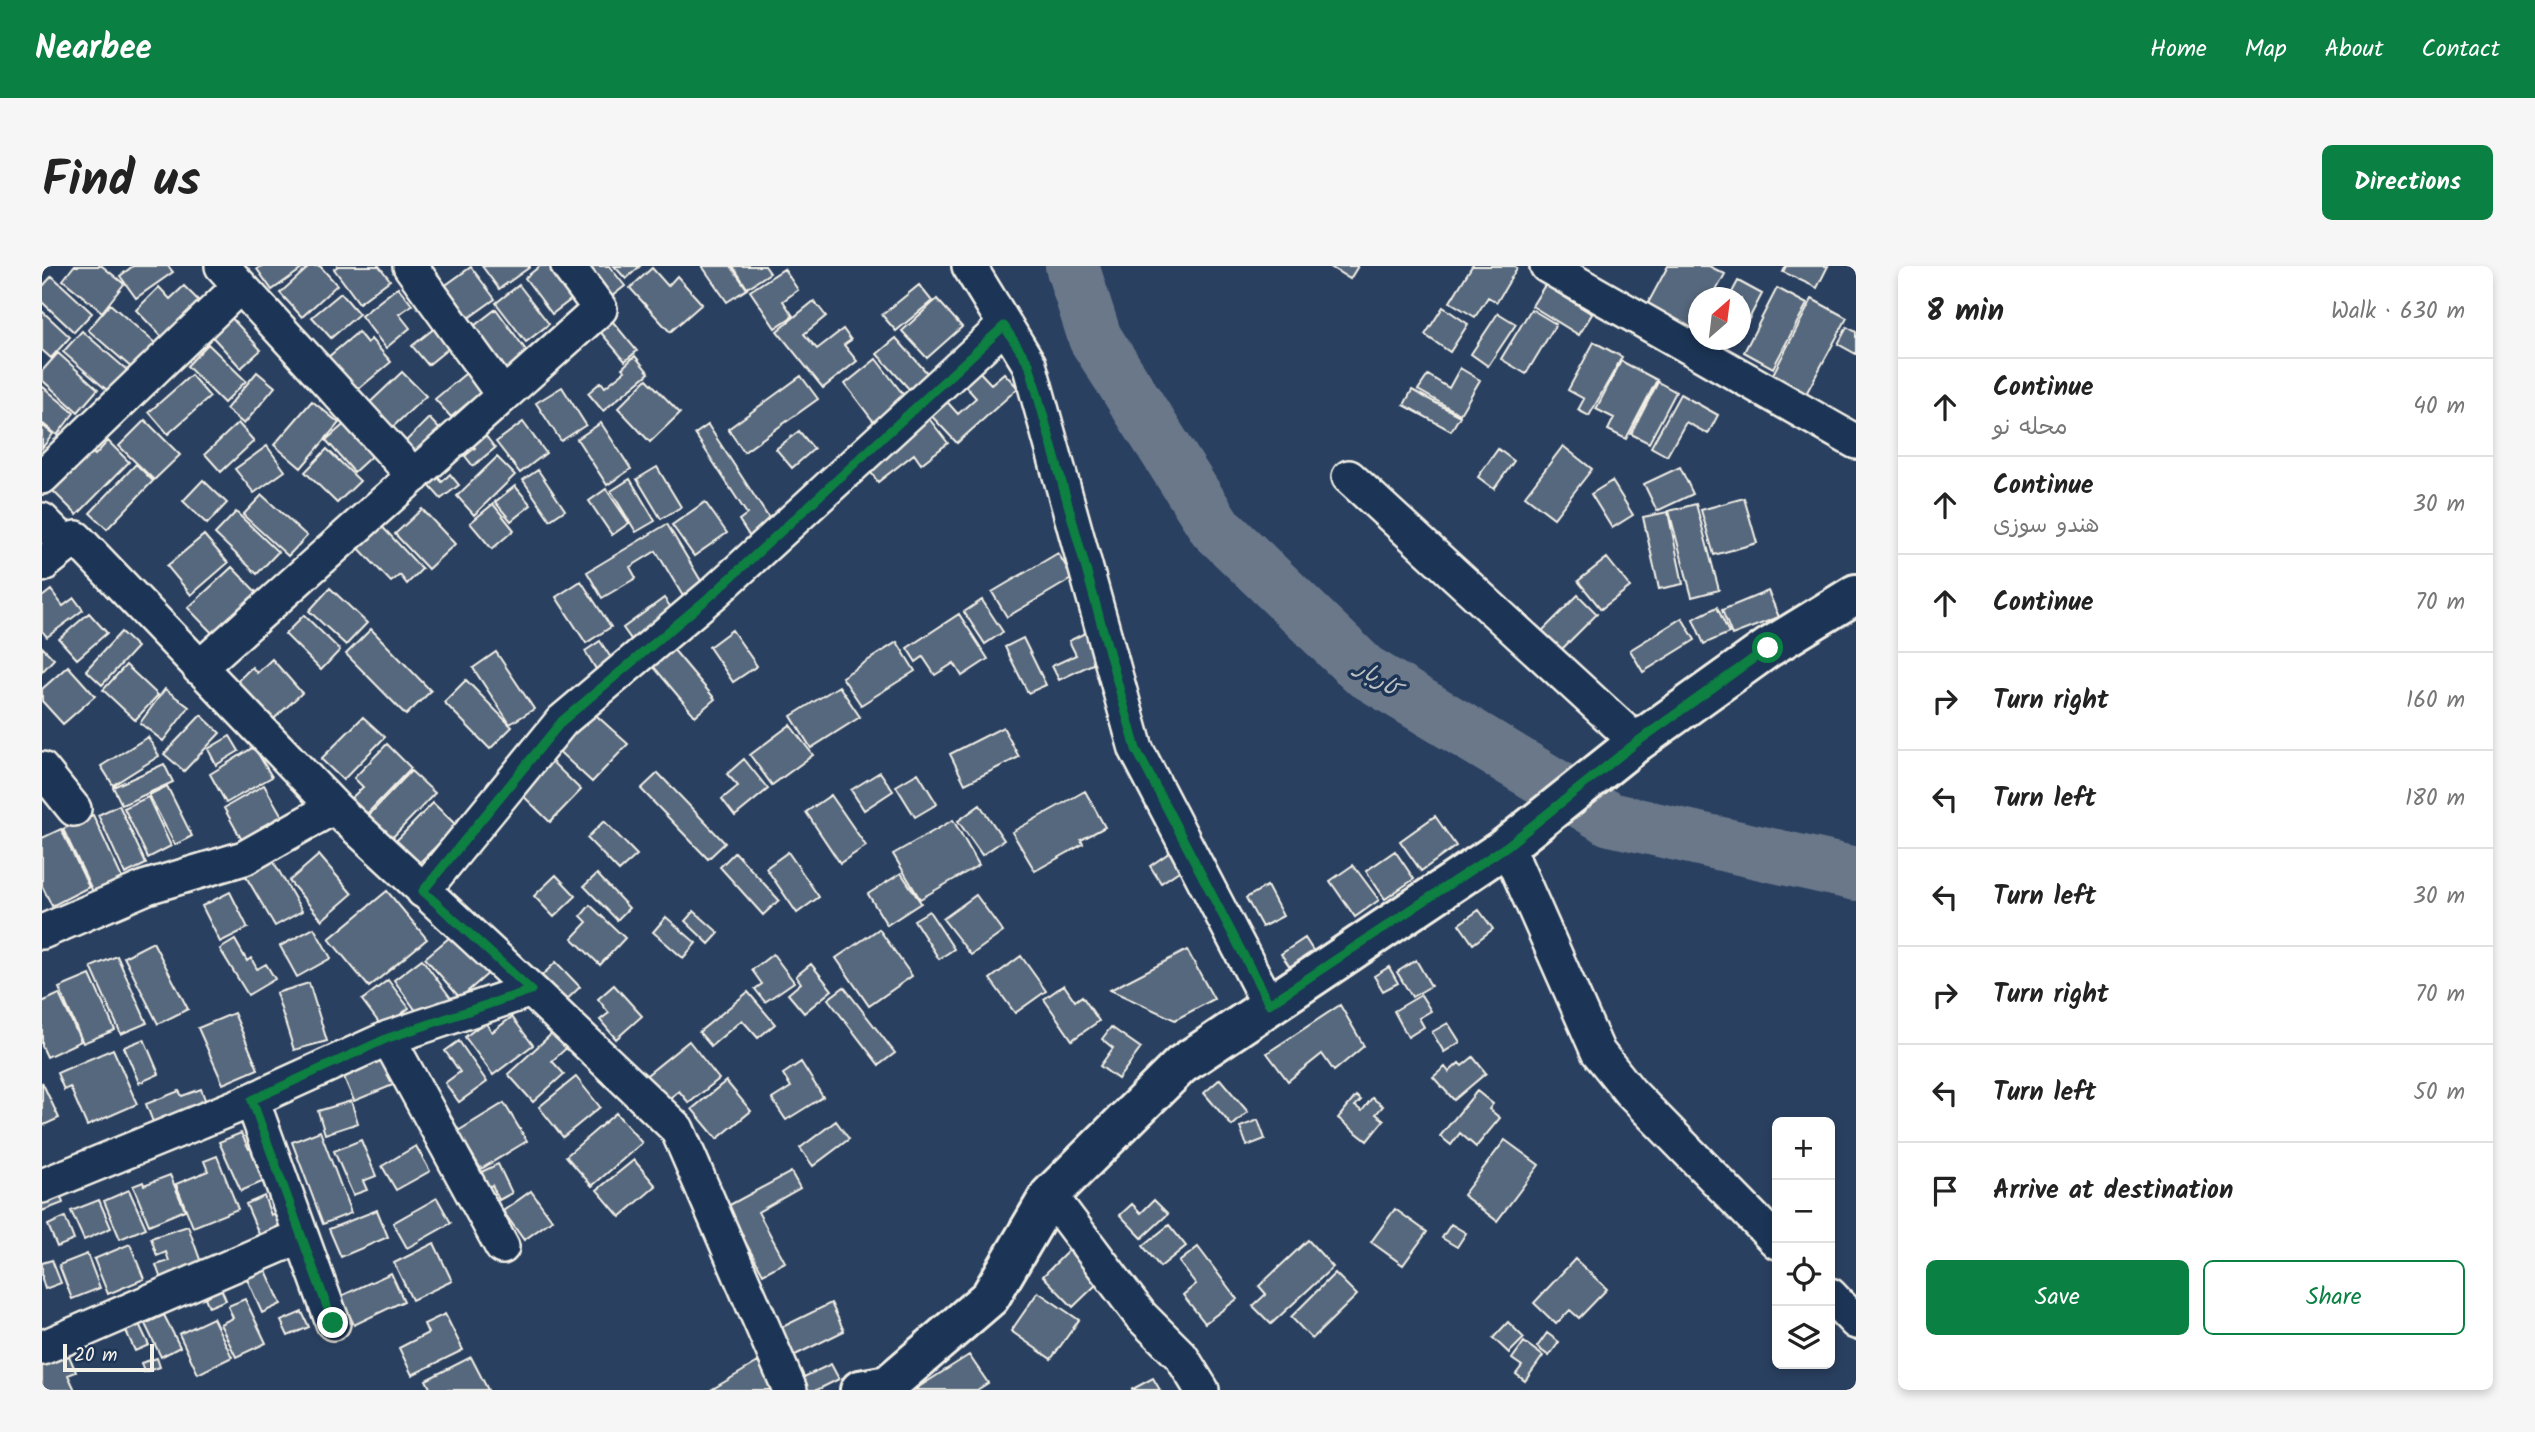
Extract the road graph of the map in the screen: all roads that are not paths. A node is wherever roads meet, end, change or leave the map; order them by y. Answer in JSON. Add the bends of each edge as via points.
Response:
{"nodes":[{"id":1,"x":410,"y":266,"type":"edge"},
{"id":2,"x":568,"y":266,"type":"edge"},
{"id":3,"x":969,"y":266,"type":"edge"},
{"id":4,"x":1547,"y":266,"type":"edge"},
{"id":5,"x":231,"y":276,"type":"edge"},
{"id":6,"x":1004,"y":326,"type":"junction"},
{"id":7,"x":503,"y":396,"type":"junction"},
{"id":8,"x":1856,"y":442,"type":"edge"},
{"id":9,"x":414,"y":476,"type":"junction"},
{"id":10,"x":42,"y":477,"type":"edge"},
{"id":11,"x":1349,"y":477,"type":"dead end"},
{"id":12,"x":42,"y":520,"type":"edge"},
{"id":13,"x":76,"y":538,"type":"junction"},
{"id":14,"x":42,"y":565,"type":"edge"},
{"id":15,"x":1856,"y":594,"type":"edge"},
{"id":16,"x":199,"y":668,"type":"junction"},
{"id":17,"x":1637,"y":742,"type":"junction"},
{"id":18,"x":42,"y":769,"type":"edge"},
{"id":19,"x":334,"y":807,"type":"junction"},
{"id":20,"x":74,"y":808,"type":"dead end"},
{"id":21,"x":1513,"y":841,"type":"junction"},
{"id":22,"x":423,"y":891,"type":"junction"},
{"id":23,"x":42,"y":932,"type":"edge"},
{"id":24,"x":531,"y":990,"type":"junction"},
{"id":25,"x":1269,"y":1004,"type":"junction"},
{"id":26,"x":388,"y":1038,"type":"junction"},
{"id":27,"x":252,"y":1100,"type":"junction"},
{"id":28,"x":42,"y":1186,"type":"edge"},
{"id":29,"x":1049,"y":1195,"type":"junction"},
{"id":30,"x":301,"y":1236,"type":"junction"},
{"id":31,"x":1772,"y":1237,"type":"edge"},
{"id":32,"x":502,"y":1247,"type":"dead end"},
{"id":33,"x":1835,"y":1300,"type":"edge"},
{"id":34,"x":1856,"y":1322,"type":"edge"},
{"id":35,"x":333,"y":1323,"type":"dead end"},
{"id":36,"x":42,"y":1348,"type":"edge"},
{"id":37,"x":790,"y":1390,"type":"edge"},
{"id":38,"x":860,"y":1390,"type":"edge"},
{"id":39,"x":1202,"y":1390,"type":"edge"}],
"edges":[{"from":1,"to":7,"type":"street"},
{"from":2,"to":7,"type":"street","via":[[600,309]]},
{"from":3,"to":6,"type":"street"},
{"from":4,"to":8,"type":"street"},
{"from":5,"to":9,"type":"street"},
{"from":5,"to":10,"type":"street"},
{"from":6,"to":22,"type":"street","via":[[714,593],[562,721]]},
{"from":6,"to":25,"type":"street","via":[[1029,364],[1136,749]]},
{"from":7,"to":9,"type":"street"},
{"from":9,"to":16,"type":"street"},
{"from":11,"to":17,"type":"street"},
{"from":12,"to":13,"type":"street","via":[[63,541]]},
{"from":13,"to":14,"type":"street"},
{"from":13,"to":16,"type":"street"},
{"from":15,"to":17,"type":"street","via":[[1768,648]]},
{"from":16,"to":19,"type":"street"},
{"from":17,"to":21,"type":"street"},
{"from":18,"to":20,"type":"street"},
{"from":19,"to":22,"type":"street"},
{"from":19,"to":23,"type":"street","via":[[244,858],[148,887]]},
{"from":21,"to":25,"type":"street"},
{"from":21,"to":31,"type":"street","via":[[1598,1052],[1630,1092]]},
{"from":22,"to":24,"type":"street"},
{"from":24,"to":26,"type":"street"},
{"from":24,"to":37,"type":"street","via":[[677,1129]]},
{"from":25,"to":29,"type":"street","via":[[1181,1065]]},
{"from":26,"to":27,"type":"street"},
{"from":26,"to":32,"type":"street"},
{"from":27,"to":28,"type":"street"},
{"from":27,"to":30,"type":"street"},
{"from":29,"to":38,"type":"street","via":[[989,1297],[888,1385]]},
{"from":29,"to":39,"type":"street","via":[[1141,1316],[1181,1356]]},
{"from":30,"to":35,"type":"street"},
{"from":30,"to":36,"type":"street"},
{"from":33,"to":34,"type":"street"}]}
